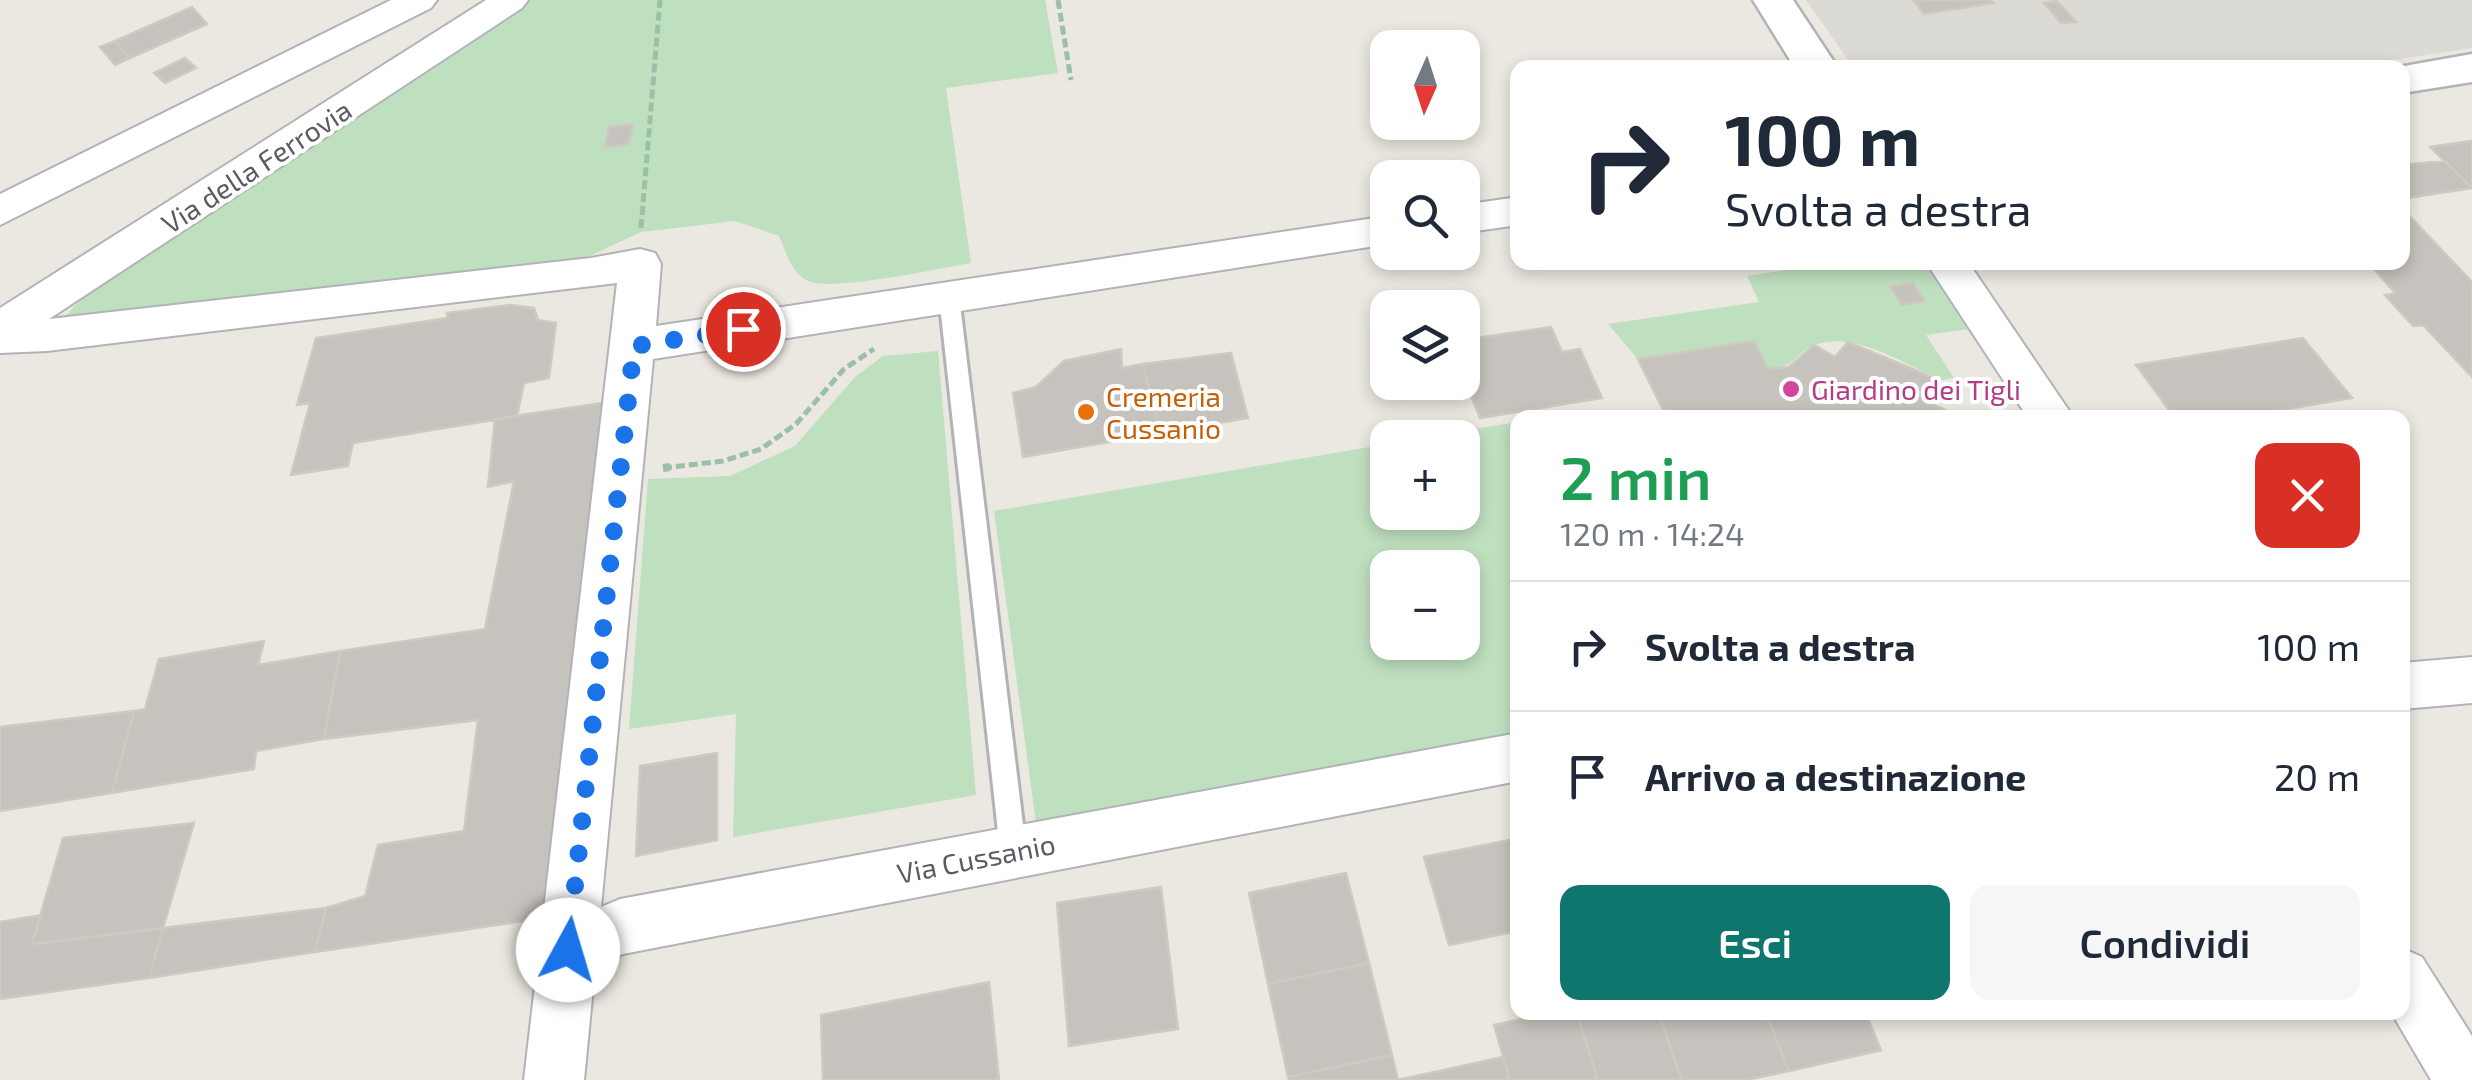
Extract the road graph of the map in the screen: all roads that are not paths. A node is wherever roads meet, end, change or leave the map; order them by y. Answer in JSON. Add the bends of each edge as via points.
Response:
{"nodes":[{"id":1,"x":420,"y":0,"type":"edge"},
{"id":2,"x":510,"y":0,"type":"edge"},
{"id":3,"x":1773,"y":0,"type":"edge"},
{"id":4,"x":1812,"y":60,"type":"edge"},
{"id":5,"x":2472,"y":68,"type":"edge"},
{"id":6,"x":2410,"y":78,"type":"edge"},
{"id":7,"x":0,"y":211,"type":"edge"},
{"id":8,"x":1510,"y":212,"type":"edge"},
{"id":9,"x":1480,"y":216,"type":"edge"},
{"id":10,"x":1370,"y":233,"type":"edge"},
{"id":11,"x":1951,"y":270,"type":"edge"},
{"id":12,"x":936,"y":298,"type":"junction"},
{"id":13,"x":0,"y":328,"type":"edge"},
{"id":14,"x":0,"y":337,"type":"edge"},
{"id":15,"x":634,"y":346,"type":"junction"},
{"id":16,"x":2047,"y":410,"type":"edge"},
{"id":17,"x":2472,"y":680,"type":"edge"},
{"id":18,"x":2410,"y":685,"type":"edge"},
{"id":19,"x":1510,"y":758,"type":"edge"},
{"id":20,"x":1013,"y":850,"type":"junction"},
{"id":21,"x":568,"y":950,"type":"junction"},
{"id":22,"x":2410,"y":990,"type":"edge"},
{"id":23,"x":554,"y":1080,"type":"edge"},
{"id":24,"x":2465,"y":1080,"type":"edge"}],
"edges":[{"from":1,"to":7,"type":"street"},
{"from":2,"to":13,"type":"street","name":"Via della Ferrovia"},
{"from":3,"to":4,"type":"street"},
{"from":5,"to":6,"type":"street"},
{"from":8,"to":9,"type":"street"},
{"from":10,"to":12,"type":"street"},
{"from":11,"to":16,"type":"street"},
{"from":12,"to":15,"type":"street"},
{"from":12,"to":20,"type":"lane"},
{"from":14,"to":15,"type":"street","via":[[640,264]]},
{"from":15,"to":21,"type":"street"},
{"from":17,"to":18,"type":"street"},
{"from":19,"to":20,"type":"street","name":"Via Cussanio"},
{"from":20,"to":21,"type":"street","name":"Via Cussanio","via":[[620,927]]},
{"from":21,"to":23,"type":"street"},
{"from":22,"to":24,"type":"street"}]}
